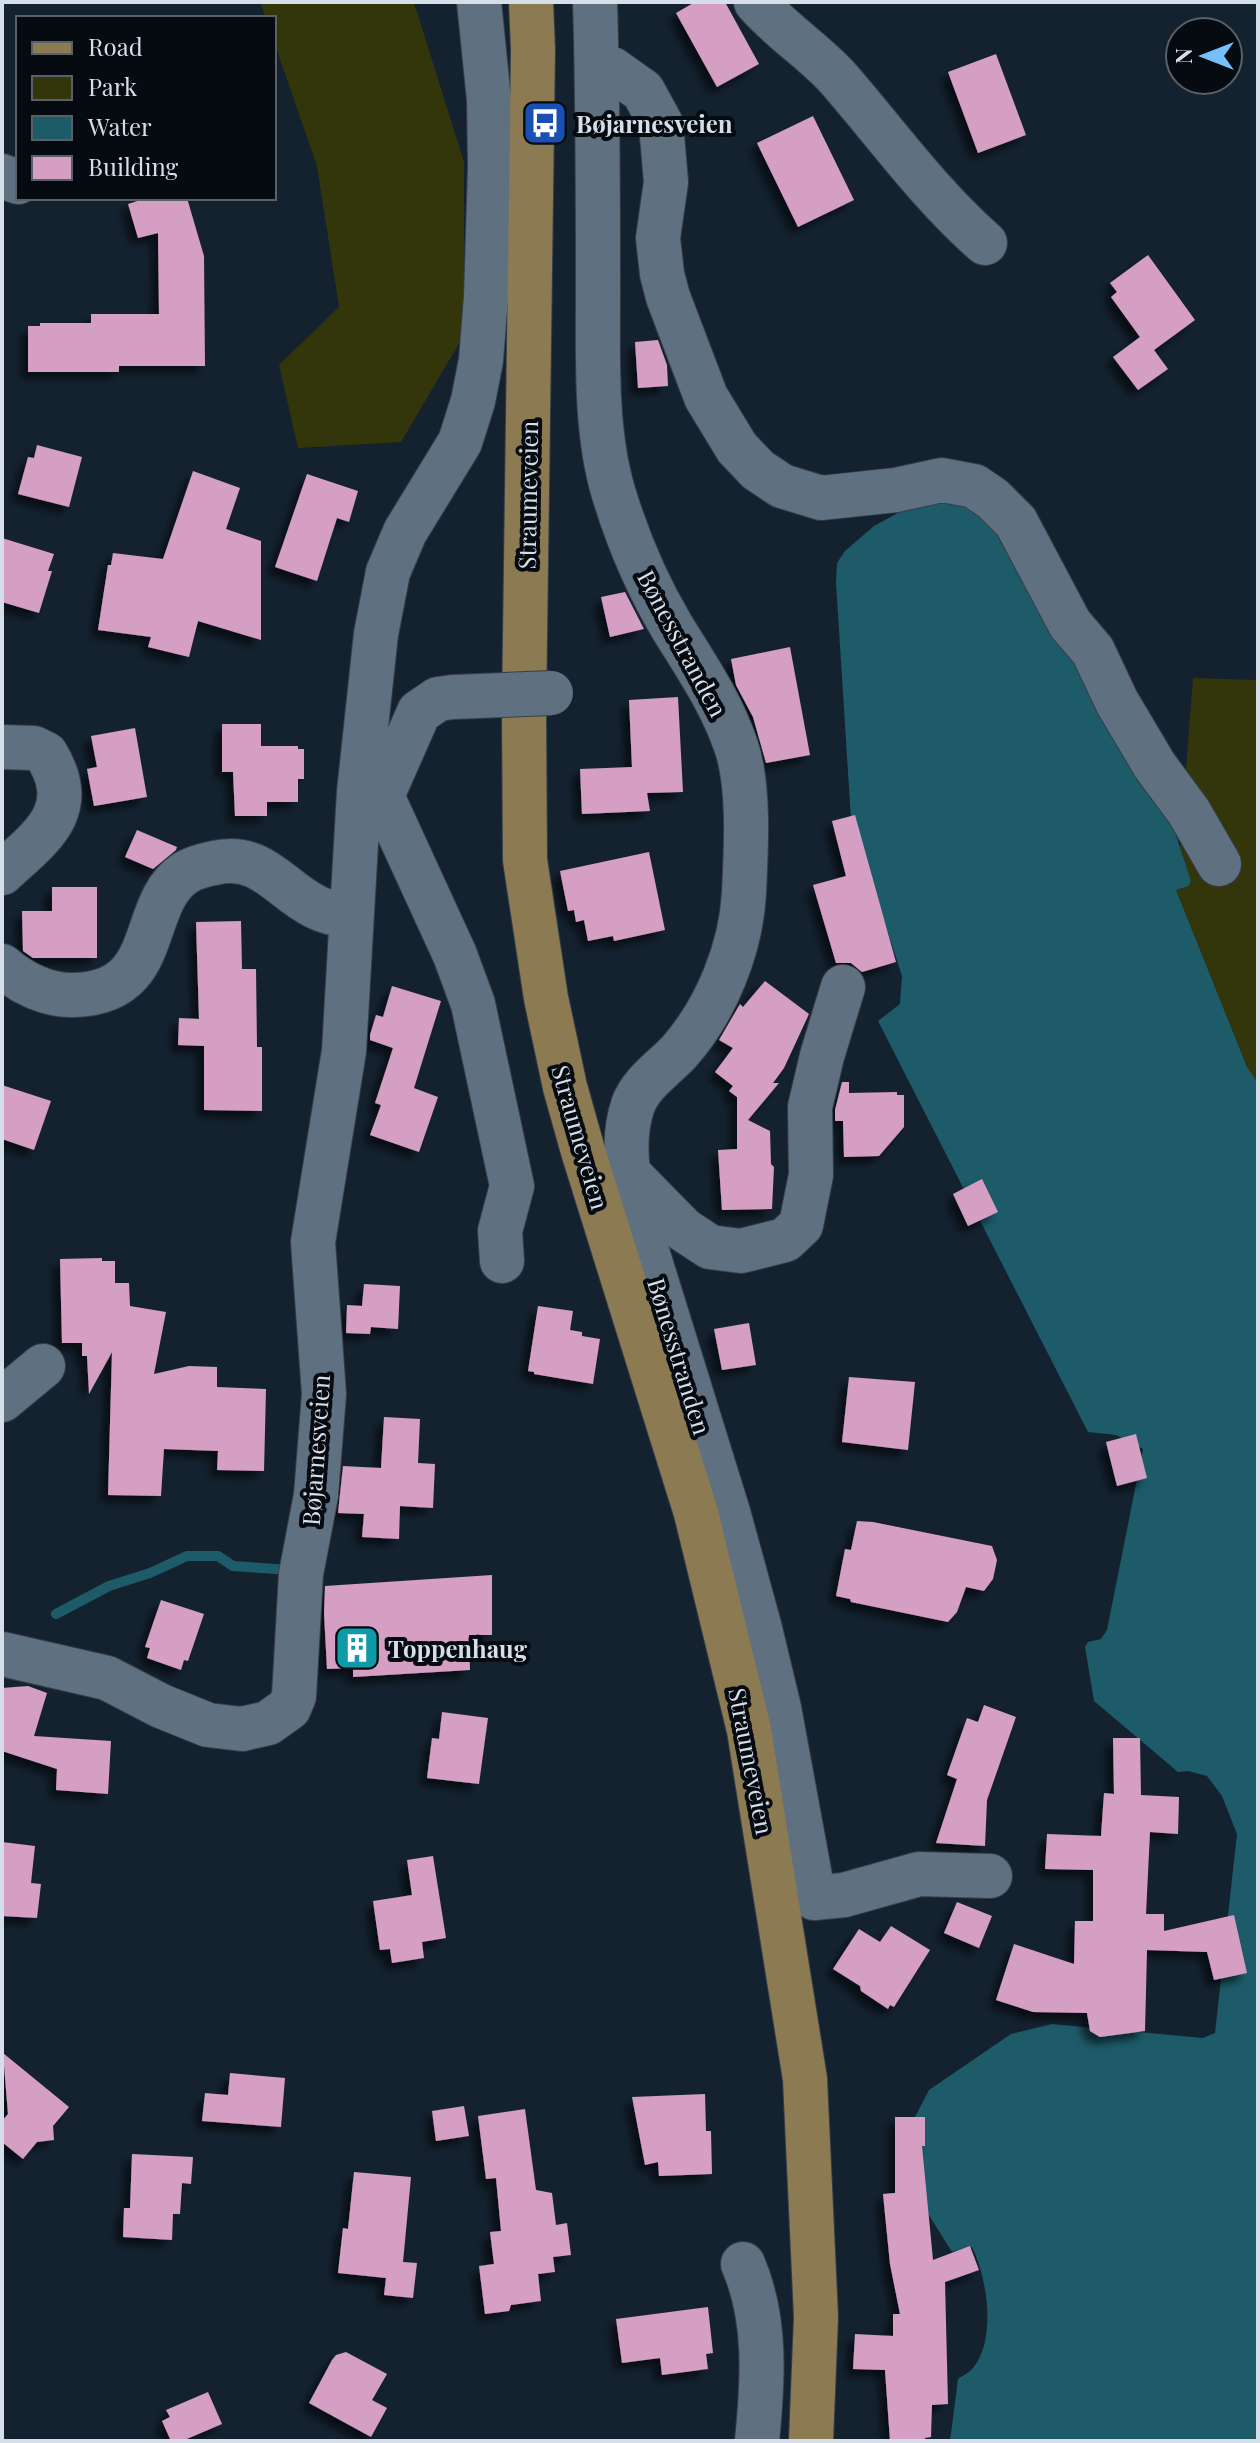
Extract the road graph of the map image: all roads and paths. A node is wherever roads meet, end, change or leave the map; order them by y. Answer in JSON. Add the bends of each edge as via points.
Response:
{"nodes":[{"id":1,"x":479,"y":2,"type":"edge"},
{"id":2,"x":531,"y":2,"type":"edge"},
{"id":3,"x":595,"y":2,"type":"edge"},
{"id":4,"x":756,"y":2,"type":"edge"},
{"id":5,"x":597,"y":65,"type":"junction"},
{"id":6,"x":985,"y":243,"type":"dead end"},
{"id":7,"x":551,"y":693,"type":"dead end"},
{"id":8,"x":2,"y":747,"type":"edge"},
{"id":9,"x":370,"y":794,"type":"junction"},
{"id":10,"x":1219,"y":864,"type":"dead end"},
{"id":11,"x":2,"y":873,"type":"edge"},
{"id":12,"x":351,"y":916,"type":"junction"},
{"id":13,"x":2,"y":966,"type":"edge"},
{"id":14,"x":843,"y":987,"type":"dead end"},
{"id":15,"x":627,"y":1172,"type":"junction"},
{"id":16,"x":502,"y":1261,"type":"dead end"},
{"id":17,"x":43,"y":1366,"type":"dead end"},
{"id":18,"x":2,"y":1400,"type":"edge"},
{"id":19,"x":2,"y":1654,"type":"edge"},
{"id":20,"x":990,"y":1876,"type":"dead end"},
{"id":21,"x":743,"y":2264,"type":"dead end"},
{"id":22,"x":757,"y":2441,"type":"edge"},
{"id":23,"x":811,"y":2441,"type":"edge"}],
"edges":[{"from":1,"to":9,"type":"street","name":"Bøjarnesveien","via":[[490,167],[481,360],[460,442],[405,532],[388,572],[376,634]]},
{"from":2,"to":23,"type":"main road","name":"Straumeveien","via":[[525,860],[565,1087],[696,1513],[749,1730],[805,2079],[816,2317]]},
{"from":3,"to":5,"type":"street","name":"Bønesstranden"},
{"from":4,"to":6,"type":"street","via":[[834,74],[945,205]]},
{"from":5,"to":10,"type":"street","via":[[643,91],[661,124],[666,182],[658,238],[665,285],[706,397],[737,448],[782,486],[821,498],[942,480],[974,486],[993,499],[1016,522],[1070,624],[1093,651],[1117,702]]},
{"from":5,"to":15,"type":"street","name":"Bønesstranden","via":[[598,343],[612,489],[643,570],[710,685],[737,749],[746,839],[743,909],[724,979],[694,1032],[634,1103],[627,1132]]},
{"from":7,"to":9,"type":"street","name":"Bøjarnesveien","bridge":true,"via":[[438,699],[419,712]]},
{"from":8,"to":11,"type":"street","via":[[34,748],[46,754],[58,782],[59,802],[48,829]]},
{"from":9,"to":12,"type":"street","name":"Bøjarnesveien"},
{"from":9,"to":16,"type":"street","via":[[455,955],[473,1004],[512,1186],[500,1231]]},
{"from":12,"to":13,"type":"street","via":[[313,906],[252,865],[217,862],[185,873],[172,885],[136,965],[104,991],[67,995],[43,990]]},
{"from":12,"to":19,"type":"street","name":"Bøjarnesveien","via":[[344,1051],[313,1242],[324,1394],[289,1708],[268,1723],[242,1729],[208,1725],[107,1678]]},
{"from":14,"to":15,"type":"street","via":[[810,1107],[811,1175],[801,1225],[785,1240],[741,1251],[710,1247],[684,1230]]},
{"from":15,"to":20,"type":"street","name":"Bønesstranden","via":[[759,1625],[814,1898],[919,1874]]},
{"from":17,"to":18,"type":"street"},
{"from":21,"to":22,"type":"street","via":[[760,2316]]}]}
